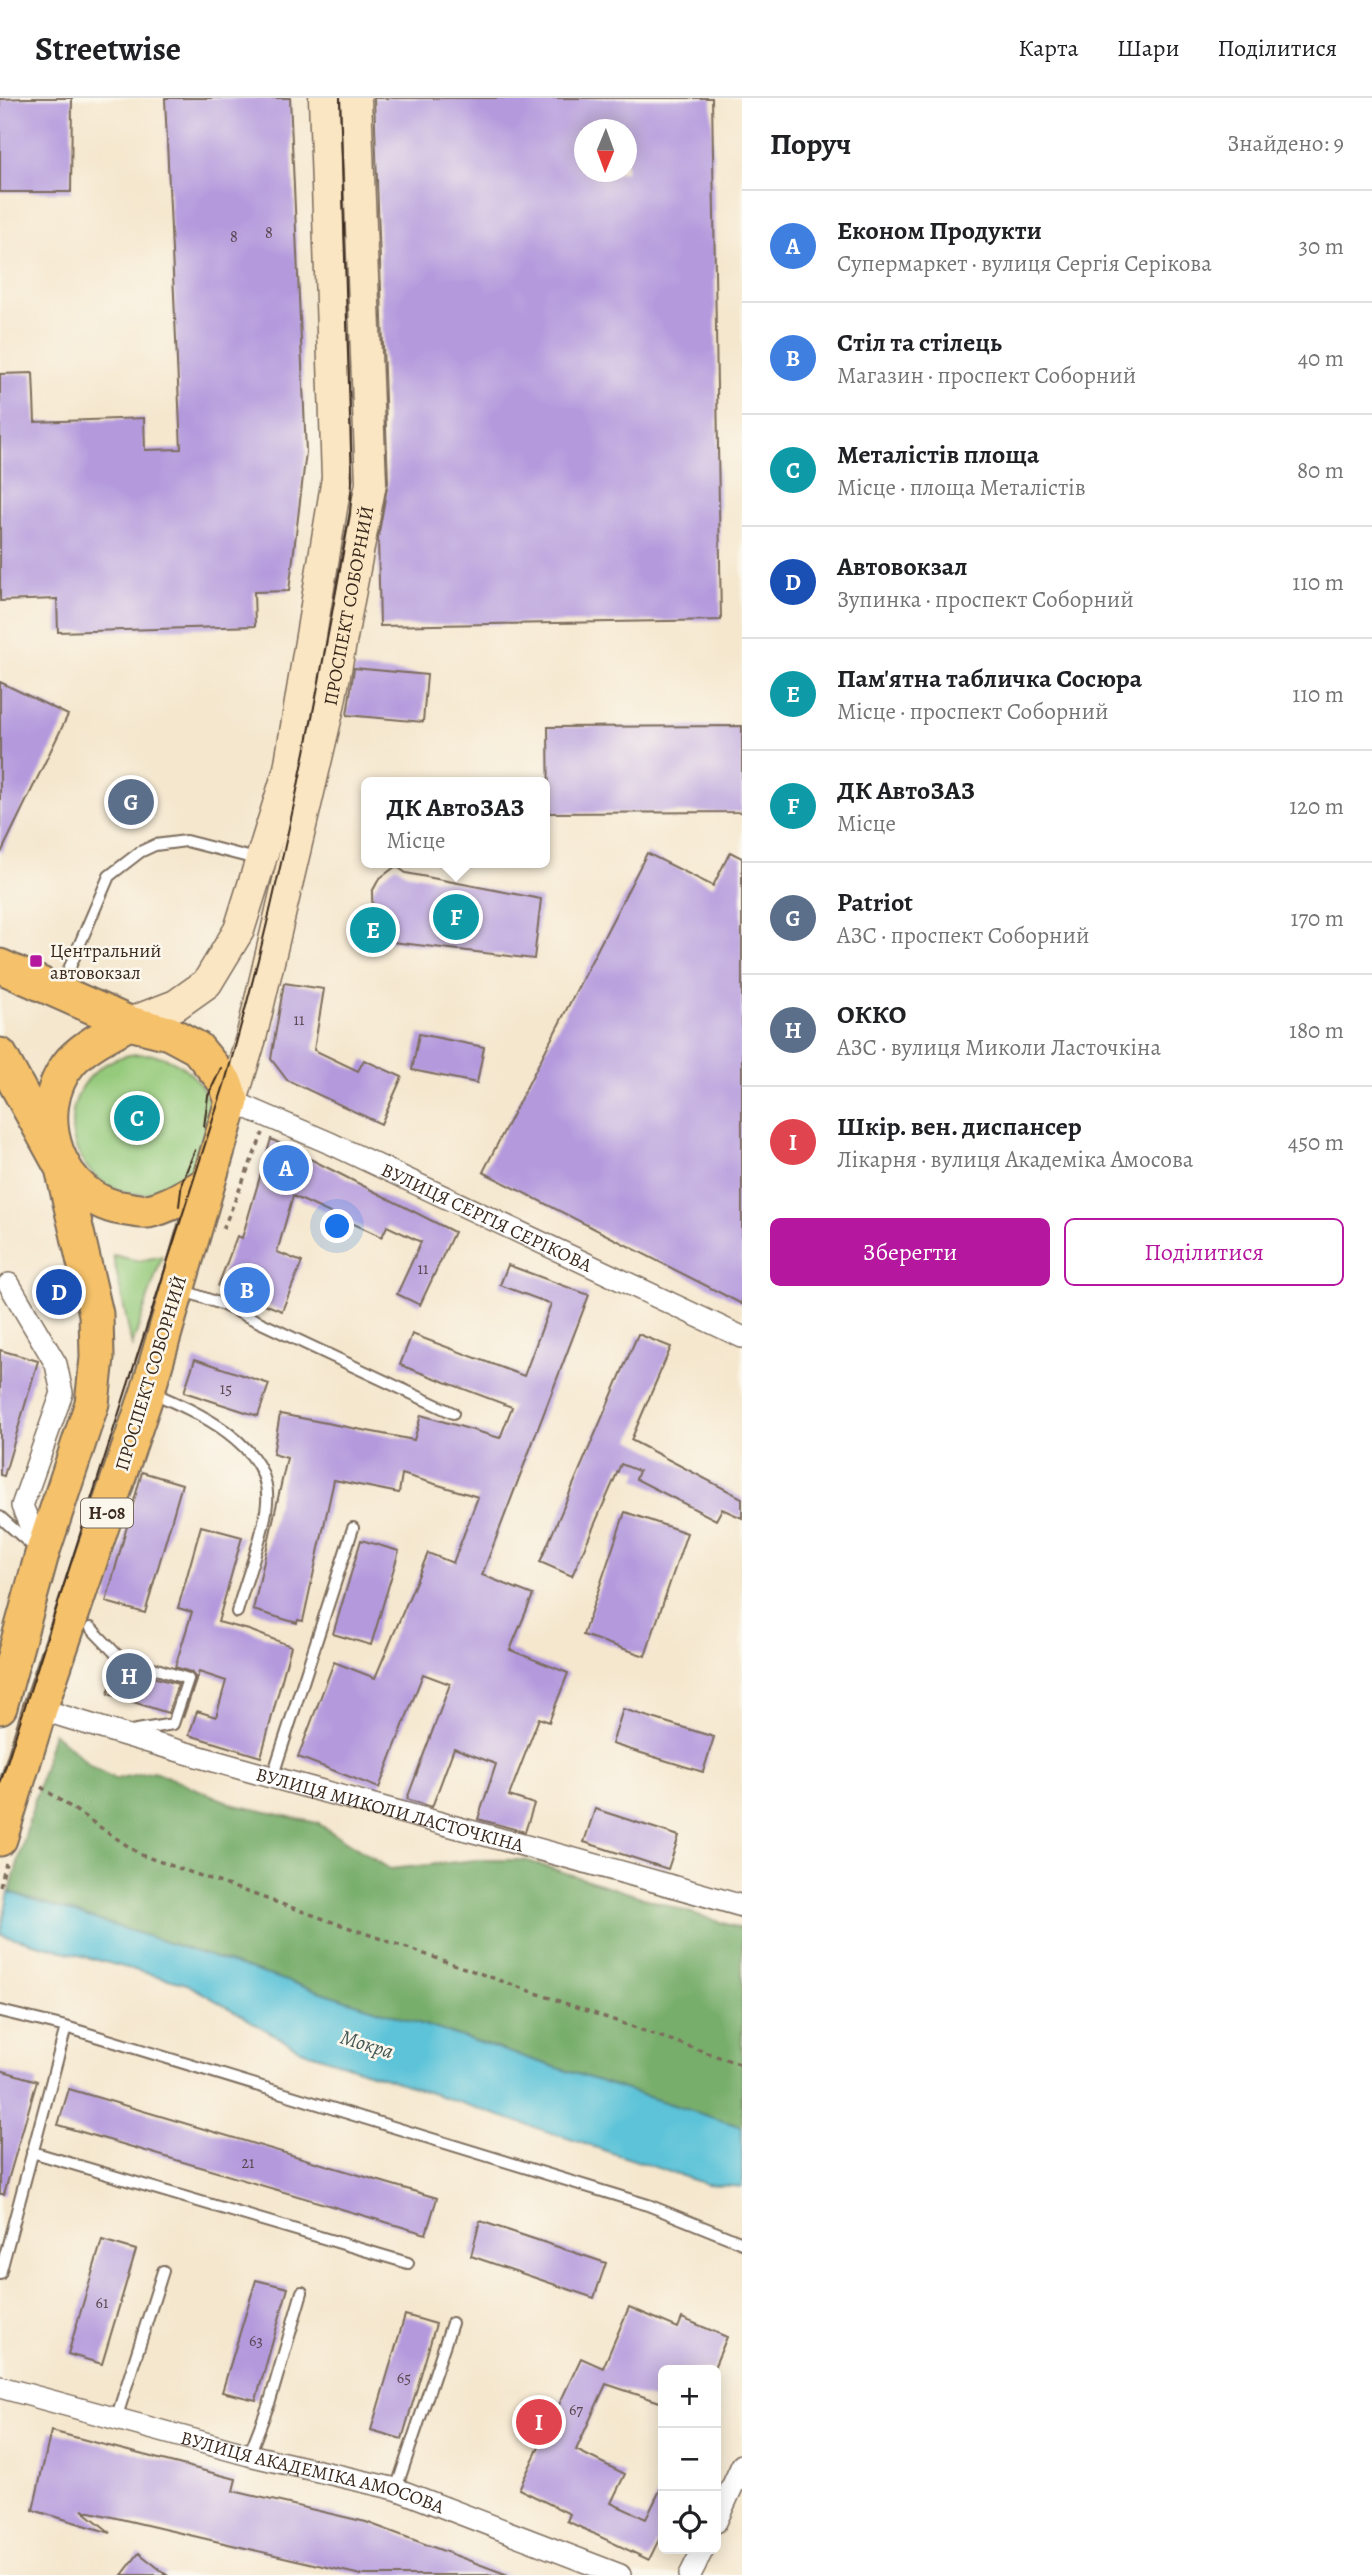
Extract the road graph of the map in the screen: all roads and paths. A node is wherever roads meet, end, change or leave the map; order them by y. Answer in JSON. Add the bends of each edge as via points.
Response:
{"nodes":[{"id":1,"x":324,"y":98,"type":"edge"},
{"id":2,"x":356,"y":98,"type":"edge"},
{"id":3,"x":263,"y":861,"type":"junction"},
{"id":4,"x":0,"y":966,"type":"edge"},
{"id":5,"x":59,"y":992,"type":"junction"},
{"id":6,"x":129,"y":1023,"type":"junction"},
{"id":7,"x":0,"y":1055,"type":"edge"},
{"id":8,"x":232,"y":1101,"type":"junction"},
{"id":9,"x":62,"y":1168,"type":"junction"},
{"id":10,"x":206,"y":1184,"type":"junction"},
{"id":11,"x":9,"y":1284,"type":"dead end"},
{"id":12,"x":176,"y":1288,"type":"junction"},
{"id":13,"x":742,"y":1337,"type":"edge"},
{"id":14,"x":148,"y":1391,"type":"junction"},
{"id":15,"x":453,"y":1413,"type":"dead end"},
{"id":16,"x":0,"y":1517,"type":"edge"},
{"id":17,"x":352,"y":1528,"type":"dead end"},
{"id":18,"x":42,"y":1554,"type":"junction"},
{"id":19,"x":237,"y":1612,"type":"dead end"},
{"id":20,"x":91,"y":1628,"type":"dead end"},
{"id":21,"x":1,"y":1698,"type":"edge"},
{"id":22,"x":40,"y":1709,"type":"junction"},
{"id":23,"x":115,"y":1732,"type":"junction"},
{"id":24,"x":21,"y":1773,"type":"junction"},
{"id":25,"x":272,"y":1776,"type":"junction"},
{"id":26,"x":4,"y":1850,"type":"edge"},
{"id":27,"x":0,"y":1886,"type":"edge"},
{"id":28,"x":742,"y":1906,"type":"edge"},
{"id":29,"x":0,"y":2011,"type":"edge"},
{"id":30,"x":66,"y":2027,"type":"junction"},
{"id":31,"x":742,"y":2065,"type":"edge"},
{"id":32,"x":32,"y":2152,"type":"junction"},
{"id":33,"x":742,"y":2243,"type":"edge"},
{"id":34,"x":408,"y":2263,"type":"dead end"},
{"id":35,"x":163,"y":2272,"type":"dead end"},
{"id":36,"x":0,"y":2274,"type":"edge"},
{"id":37,"x":302,"y":2292,"type":"dead end"},
{"id":38,"x":452,"y":2323,"type":"dead end"},
{"id":39,"x":0,"y":2387,"type":"edge"},
{"id":40,"x":116,"y":2419,"type":"junction"},
{"id":41,"x":248,"y":2455,"type":"junction"},
{"id":42,"x":742,"y":2465,"type":"edge"},
{"id":43,"x":396,"y":2489,"type":"junction"},
{"id":44,"x":721,"y":2511,"type":"edge"},
{"id":45,"x":700,"y":2554,"type":"edge"},
{"id":46,"x":620,"y":2575,"type":"edge"},
{"id":47,"x":690,"y":2575,"type":"edge"}],
"edges":[{"from":1,"to":3,"type":"main road","name":"ПРОСПЕКТ СОБОРНИЙ","via":[[337,478],[289,769]]},
{"from":2,"to":8,"type":"main road","name":"ПРОСПЕКТ СОБОРНИЙ","via":[[371,483],[329,706]]},
{"from":3,"to":5,"type":"lane","via":[[186,841],[139,852],[108,876]]},
{"from":3,"to":6,"type":"main road","name":"ПРОСПЕКТ СОБОРНИЙ","via":[[239,930],[207,983],[176,1005]]},
{"from":4,"to":5,"type":"main road"},
{"from":5,"to":6,"type":"main road"},
{"from":6,"to":8,"type":"main road","via":[[169,1033],[197,1048],[219,1074]]},
{"from":6,"to":9,"type":"main road","via":[[71,1062],[53,1094],[50,1132]]},
{"from":7,"to":9,"type":"main road","number":"Н-08"},
{"from":8,"to":10,"type":"main road","number":"Н-08"},
{"from":8,"to":13,"type":"street","name":"ВУЛИЦЯ СЕРГІЯ СЕРІКОВА","via":[[332,1143]]},
{"from":9,"to":10,"type":"main road","via":[[84,1192],[114,1208],[147,1212]]},
{"from":9,"to":18,"type":"main road","number":"Н-08","via":[[96,1314],[97,1358],[92,1403]]},
{"from":10,"to":12,"type":"main road","name":"ПРОСПЕКТ СОБОРНИЙ","number":"Н-08"},
{"from":11,"to":18,"type":"street","via":[[61,1377],[62,1392],[22,1506]]},
{"from":12,"to":14,"type":"main road","name":"ПРОСПЕКТ СОБОРНИЙ","number":"Н-08"},
{"from":12,"to":15,"type":"lane","via":[[221,1304]]},
{"from":14,"to":19,"type":"lane","via":[[205,1415],[241,1445],[263,1473],[267,1503]]},
{"from":14,"to":22,"type":"main road","name":"ПРОСПЕКТ СОБОРНИЙ","number":"Н-08"},
{"from":16,"to":18,"type":"lane"},
{"from":17,"to":25,"type":"lane"},
{"from":18,"to":21,"type":"main road","number":"Н-08"},
{"from":20,"to":23,"type":"lane","via":[[119,1657],[188,1679],[173,1724]]},
{"from":22,"to":23,"type":"street","name":"ВУЛИЦЯ МИКОЛИ ЛАСТОЧКІНА"},
{"from":22,"to":24,"type":"main road","name":"ПРОСПЕКТ СОБОРНИЙ","number":"Н-08"},
{"from":23,"to":25,"type":"street","name":"ВУЛИЦЯ МИКОЛИ ЛАСТОЧКІНА"},
{"from":24,"to":26,"type":"main road","name":"ПРОСПЕКТ СОБОРНИЙ","number":"Н-08"},
{"from":24,"to":31,"type":"path","via":[[141,1855]]},
{"from":25,"to":28,"type":"street","name":"ВУЛИЦЯ МИКОЛИ ЛАСТОЧКІНА"},
{"from":26,"to":27,"type":"path"},
{"from":29,"to":30,"type":"lane"},
{"from":30,"to":32,"type":"lane"},
{"from":30,"to":33,"type":"lane","via":[[648,2205]]},
{"from":32,"to":34,"type":"lane"},
{"from":32,"to":36,"type":"lane"},
{"from":35,"to":40,"type":"lane"},
{"from":37,"to":41,"type":"lane","via":[[270,2401]]},
{"from":38,"to":43,"type":"lane"},
{"from":39,"to":40,"type":"street","name":"ВУЛИЦЯ АКАДЕМІКА АМОСОВА"},
{"from":40,"to":41,"type":"street","name":"ВУЛИЦЯ АКАДЕМІКА АМОСОВА"},
{"from":41,"to":43,"type":"street","name":"ВУЛИЦЯ АКАДЕМІКА АМОСОВА"},
{"from":42,"to":44,"type":"street"},
{"from":43,"to":46,"type":"street","name":"ВУЛИЦЯ АКАДЕМІКА АМОСОВА"},
{"from":45,"to":47,"type":"street"}]}
